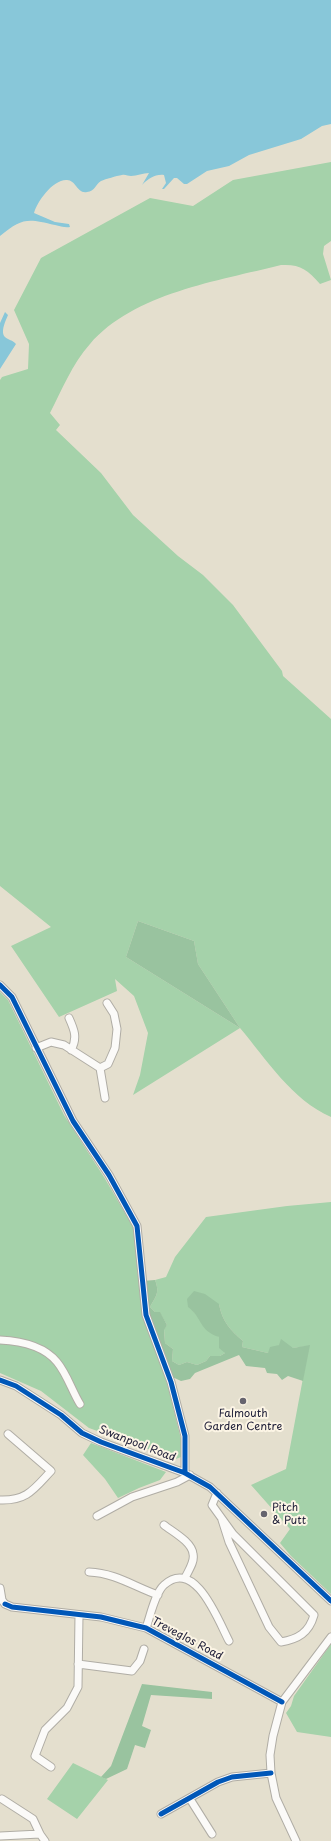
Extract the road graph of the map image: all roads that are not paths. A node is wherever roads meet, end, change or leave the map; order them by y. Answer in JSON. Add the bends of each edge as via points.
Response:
{"nodes":[{"id":1,"x":0,"y":985,"type":"edge"},
{"id":2,"x":107,"y":1003,"type":"dead end"},
{"id":3,"x":69,"y":1018,"type":"dead end"},
{"id":4,"x":36,"y":1048,"type":"junction"},
{"id":5,"x":71,"y":1050,"type":"junction"},
{"id":6,"x":100,"y":1068,"type":"junction"},
{"id":7,"x":104,"y":1098,"type":"dead end"},
{"id":8,"x":0,"y":1340,"type":"edge"},
{"id":9,"x":0,"y":1380,"type":"edge"},
{"id":10,"x":80,"y":1404,"type":"dead end"},
{"id":11,"x":8,"y":1434,"type":"dead end"},
{"id":12,"x":188,"y":1474,"type":"junction"},
{"id":13,"x":217,"y":1493,"type":"junction"},
{"id":14,"x":0,"y":1500,"type":"edge"},
{"id":15,"x":97,"y":1516,"type":"dead end"},
{"id":16,"x":222,"y":1520,"type":"junction"},
{"id":17,"x":164,"y":1525,"type":"dead end"},
{"id":18,"x":89,"y":1572,"type":"dead end"},
{"id":19,"x":185,"y":1578,"type":"junction"},
{"id":20,"x":0,"y":1588,"type":"edge"},
{"id":21,"x":158,"y":1594,"type":"junction"},
{"id":22,"x":331,"y":1601,"type":"edge"},
{"id":23,"x":2,"y":1607,"type":"edge"},
{"id":24,"x":79,"y":1615,"type":"junction"},
{"id":25,"x":146,"y":1628,"type":"junction"},
{"id":26,"x":331,"y":1637,"type":"edge"},
{"id":27,"x":229,"y":1641,"type":"dead end"},
{"id":28,"x":144,"y":1649,"type":"dead end"},
{"id":29,"x":78,"y":1664,"type":"junction"},
{"id":30,"x":282,"y":1702,"type":"junction"},
{"id":31,"x":51,"y":1767,"type":"dead end"},
{"id":32,"x":270,"y":1773,"type":"junction"},
{"id":33,"x":2,"y":1799,"type":"dead end"},
{"id":34,"x":190,"y":1799,"type":"junction"},
{"id":35,"x":161,"y":1814,"type":"dead end"},
{"id":36,"x":40,"y":1834,"type":"junction"},
{"id":37,"x":212,"y":1834,"type":"dead end"},
{"id":38,"x":0,"y":1836,"type":"edge"},
{"id":39,"x":45,"y":1841,"type":"edge"},
{"id":40,"x":296,"y":1841,"type":"edge"}],
"edges":[{"from":1,"to":4,"type":"street","via":[[12,997]]},
{"from":2,"to":6,"type":"street","via":[[114,1014],[115,1048],[108,1064]]},
{"from":3,"to":5,"type":"street","via":[[76,1042]]},
{"from":4,"to":5,"type":"street","via":[[51,1042],[64,1045]]},
{"from":4,"to":12,"type":"street","via":[[73,1122],[109,1175],[137,1226],[146,1315],[171,1382],[185,1438]]},
{"from":5,"to":6,"type":"street"},
{"from":6,"to":7,"type":"street"},
{"from":8,"to":10,"type":"street","via":[[32,1345],[48,1354],[57,1362]]},
{"from":9,"to":12,"type":"street","name":"Swanpool Road","via":[[16,1386],[61,1415],[82,1433]]},
{"from":11,"to":14,"type":"street","via":[[51,1471],[28,1494],[12,1500]]},
{"from":12,"to":13,"type":"street","name":"Swanpool Road"},
{"from":12,"to":15,"type":"street","via":[[177,1482],[132,1497]]},
{"from":13,"to":16,"type":"street","via":[[212,1505]]},
{"from":13,"to":22,"type":"street","name":"Swanpool Road"},
{"from":16,"to":16,"type":"street","via":[[314,1615],[311,1627],[294,1640],[281,1642],[269,1627],[229,1542]]},
{"from":17,"to":19,"type":"street","via":[[188,1544],[194,1554]]},
{"from":18,"to":21,"type":"street","via":[[116,1576]]},
{"from":19,"to":21,"type":"street","via":[[173,1580],[163,1586]]},
{"from":19,"to":27,"type":"street","via":[[195,1583],[203,1593]]},
{"from":20,"to":23,"type":"street"},
{"from":21,"to":25,"type":"street"},
{"from":23,"to":24,"type":"street","name":"Treveglos Road"},
{"from":24,"to":25,"type":"street","name":"Treveglos Road","via":[[123,1621]]},
{"from":24,"to":29,"type":"street"},
{"from":25,"to":30,"type":"street","name":"Treveglos Road"},
{"from":26,"to":30,"type":"street"},
{"from":28,"to":29,"type":"street","via":[[140,1662],[132,1670]]},
{"from":29,"to":31,"type":"street","via":[[78,1687],[67,1708],[45,1730],[36,1756]]},
{"from":30,"to":32,"type":"street","via":[[273,1736]]},
{"from":32,"to":34,"type":"street","via":[[218,1782]]},
{"from":32,"to":40,"type":"street","via":[[276,1798]]},
{"from":33,"to":36,"type":"street","via":[[33,1819]]},
{"from":34,"to":35,"type":"street"},
{"from":34,"to":37,"type":"street"},
{"from":36,"to":38,"type":"street"},
{"from":36,"to":39,"type":"street"}]}
